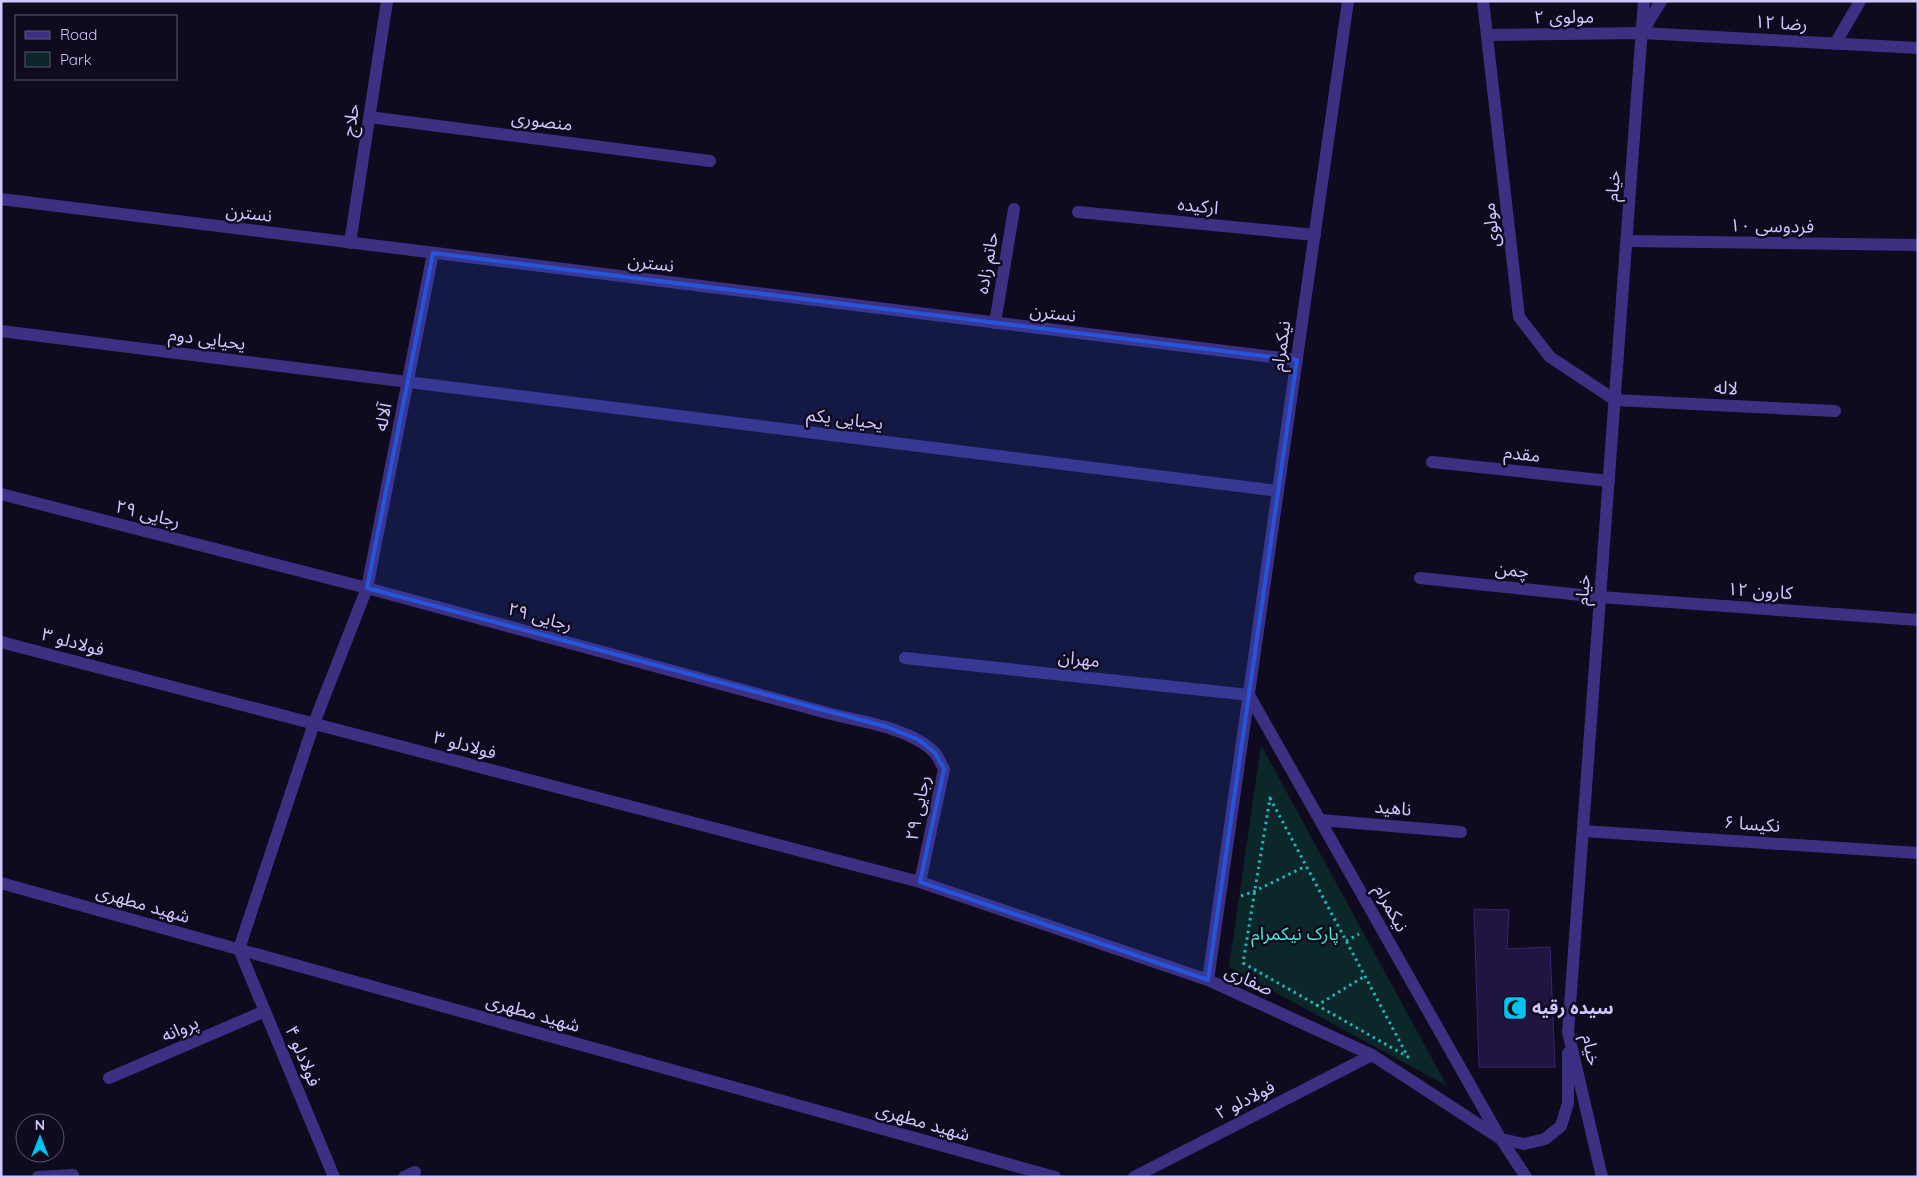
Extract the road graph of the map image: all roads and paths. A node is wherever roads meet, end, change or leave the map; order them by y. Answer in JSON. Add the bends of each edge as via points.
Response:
{"nodes":[{"id":1,"x":387,"y":1,"type":"edge"},
{"id":2,"x":1348,"y":1,"type":"edge"},
{"id":3,"x":1483,"y":1,"type":"edge"},
{"id":4,"x":1644,"y":1,"type":"edge"},
{"id":5,"x":1661,"y":1,"type":"edge"},
{"id":6,"x":1860,"y":1,"type":"edge"},
{"id":7,"x":1642,"y":33,"type":"junction"},
{"id":8,"x":1487,"y":35,"type":"junction"},
{"id":9,"x":1835,"y":44,"type":"junction"},
{"id":10,"x":1918,"y":48,"type":"edge"},
{"id":11,"x":369,"y":116,"type":"junction"},
{"id":12,"x":710,"y":161,"type":"dead end"},
{"id":13,"x":1,"y":199,"type":"edge"},
{"id":14,"x":1014,"y":209,"type":"dead end"},
{"id":15,"x":1078,"y":212,"type":"dead end"},
{"id":16,"x":1315,"y":235,"type":"junction"},
{"id":17,"x":1626,"y":241,"type":"junction"},
{"id":18,"x":350,"y":243,"type":"junction"},
{"id":19,"x":1918,"y":245,"type":"edge"},
{"id":20,"x":433,"y":253,"type":"junction"},
{"id":21,"x":995,"y":323,"type":"junction"},
{"id":22,"x":1,"y":331,"type":"edge"},
{"id":23,"x":1297,"y":360,"type":"junction"},
{"id":24,"x":408,"y":382,"type":"junction"},
{"id":25,"x":1615,"y":400,"type":"junction"},
{"id":26,"x":1835,"y":411,"type":"dead end"},
{"id":27,"x":1432,"y":462,"type":"dead end"},
{"id":28,"x":1609,"y":481,"type":"junction"},
{"id":29,"x":1278,"y":491,"type":"junction"},
{"id":30,"x":1,"y":494,"type":"edge"},
{"id":31,"x":1420,"y":578,"type":"dead end"},
{"id":32,"x":367,"y":588,"type":"junction"},
{"id":33,"x":1600,"y":597,"type":"junction"},
{"id":34,"x":1918,"y":620,"type":"edge"},
{"id":35,"x":1,"y":642,"type":"edge"},
{"id":36,"x":905,"y":658,"type":"dead end"},
{"id":37,"x":1249,"y":695,"type":"junction"},
{"id":38,"x":314,"y":723,"type":"junction"},
{"id":39,"x":1321,"y":820,"type":"junction"},
{"id":40,"x":1583,"y":830,"type":"junction"},
{"id":41,"x":1461,"y":832,"type":"dead end"},
{"id":42,"x":1918,"y":853,"type":"edge"},
{"id":43,"x":1306,"y":866,"type":"junction"},
{"id":44,"x":920,"y":882,"type":"junction"},
{"id":45,"x":1,"y":883,"type":"edge"},
{"id":46,"x":1255,"y":891,"type":"junction"},
{"id":47,"x":1219,"y":904,"type":"junction"},
{"id":48,"x":238,"y":949,"type":"junction"},
{"id":49,"x":1365,"y":976,"type":"junction"},
{"id":50,"x":1208,"y":980,"type":"junction"},
{"id":51,"x":1317,"y":1006,"type":"junction"},
{"id":52,"x":265,"y":1011,"type":"junction"},
{"id":53,"x":1298,"y":1021,"type":"junction"},
{"id":54,"x":1568,"y":1032,"type":"junction"},
{"id":55,"x":1372,"y":1055,"type":"junction"},
{"id":56,"x":109,"y":1078,"type":"dead end"},
{"id":57,"x":1501,"y":1138,"type":"junction"},
{"id":58,"x":74,"y":1175,"type":"dead end"},
{"id":59,"x":38,"y":1177,"type":"edge"},
{"id":60,"x":334,"y":1177,"type":"edge"},
{"id":61,"x":1055,"y":1177,"type":"edge"},
{"id":62,"x":1134,"y":1177,"type":"edge"},
{"id":63,"x":1526,"y":1177,"type":"edge"},
{"id":64,"x":1602,"y":1177,"type":"edge"}],
"edges":[{"from":1,"to":11,"type":"street","name":"حلاج"},
{"from":2,"to":16,"type":"street","name":"نیکمرام"},
{"from":3,"to":8,"type":"street","name":"مولوی"},
{"from":4,"to":7,"type":"street","name":"خیام"},
{"from":5,"to":7,"type":"street"},
{"from":6,"to":9,"type":"street"},
{"from":7,"to":8,"type":"street","name":"مولوی ۲"},
{"from":7,"to":9,"type":"street","name":"رضا ۱۲"},
{"from":7,"to":17,"type":"street","name":"خیام"},
{"from":8,"to":25,"type":"street","name":"مولوی","via":[[1519,318],[1550,357]]},
{"from":9,"to":10,"type":"street","name":"رضا ۱۲"},
{"from":11,"to":12,"type":"street","name":"منصوری"},
{"from":11,"to":18,"type":"street","name":"حلاج"},
{"from":13,"to":18,"type":"street","name":"نسترن"},
{"from":14,"to":21,"type":"street","name":"حاتم زاده"},
{"from":15,"to":16,"type":"street","name":"ارکیده"},
{"from":16,"to":23,"type":"street","name":"نیکمرام"},
{"from":17,"to":19,"type":"street","name":"فردوسی ۱۰"},
{"from":17,"to":25,"type":"street","name":"خیام"},
{"from":18,"to":20,"type":"street","name":"نسترن"},
{"from":20,"to":21,"type":"street","name":"نسترن"},
{"from":20,"to":24,"type":"street","name":"آلاله"},
{"from":21,"to":23,"type":"street","name":"نسترن"},
{"from":22,"to":24,"type":"street","name":"یحیایی دوم"},
{"from":23,"to":29,"type":"street","name":"نیکمرام"},
{"from":24,"to":29,"type":"street","name":"یحیایی یکم"},
{"from":24,"to":32,"type":"street","name":"آلاله"},
{"from":25,"to":26,"type":"street","name":"لاله"},
{"from":25,"to":28,"type":"street","name":"خیام"},
{"from":27,"to":28,"type":"street","name":"مقدم"},
{"from":28,"to":33,"type":"street","name":"خیام"},
{"from":29,"to":37,"type":"street","name":"نیکمرام"},
{"from":30,"to":32,"type":"street","name":"رجایی ۲۹"},
{"from":31,"to":33,"type":"street","name":"چمن"},
{"from":32,"to":38,"type":"street","name":"آلاله"},
{"from":32,"to":44,"type":"street","name":"رجایی ۲۹","via":[[887,728],[919,740],[935,753],[944,769]]},
{"from":33,"to":34,"type":"street","name":"کارون ۱۲"},
{"from":33,"to":40,"type":"street","name":"خیام"},
{"from":35,"to":38,"type":"street","name":"فولادلو ۳"},
{"from":36,"to":37,"type":"street","name":"مهران"},
{"from":37,"to":39,"type":"street","name":"نیکمرام"},
{"from":37,"to":47,"type":"street","name":"نیکمرام"},
{"from":38,"to":44,"type":"street","name":"فولادلو ۳"},
{"from":38,"to":48,"type":"street","name":"آلاله"},
{"from":39,"to":41,"type":"street","name":"ناهید"},
{"from":39,"to":57,"type":"street","name":"نیکمرام"},
{"from":40,"to":42,"type":"street","name":"نکيسا ۶"},
{"from":40,"to":54,"type":"street","name":"خیام"},
{"from":43,"to":46,"type":"path"},
{"from":43,"to":46,"type":"path","via":[[1270,798]]},
{"from":43,"to":49,"type":"path"},
{"from":44,"to":50,"type":"street","name":"صفاری"},
{"from":45,"to":48,"type":"street","name":"شهید مطهری"},
{"from":46,"to":47,"type":"path"},
{"from":46,"to":51,"type":"path","via":[[1243,963]]},
{"from":47,"to":50,"type":"street","name":"نیکمرام"},
{"from":48,"to":52,"type":"street","name":"فولادلو ۴"},
{"from":48,"to":61,"type":"street","name":"شهید مطهری"},
{"from":49,"to":51,"type":"path"},
{"from":49,"to":51,"type":"path","via":[[1408,1058]]},
{"from":50,"to":53,"type":"street","name":"صفاری"},
{"from":51,"to":53,"type":"path"},
{"from":52,"to":56,"type":"street","name":"پروانه"},
{"from":52,"to":60,"type":"street","name":"فولادلو ۴"},
{"from":53,"to":55,"type":"street","name":"صفاری"},
{"from":54,"to":57,"type":"street","via":[[1568,1103],[1561,1126],[1545,1139],[1524,1144]]},
{"from":54,"to":64,"type":"street","name":"خیام"},
{"from":55,"to":57,"type":"street","name":"صفاری"},
{"from":55,"to":62,"type":"street","name":"فولادلو ۲"},
{"from":57,"to":63,"type":"street","name":"صفاری"},
{"from":58,"to":59,"type":"street"}]}
